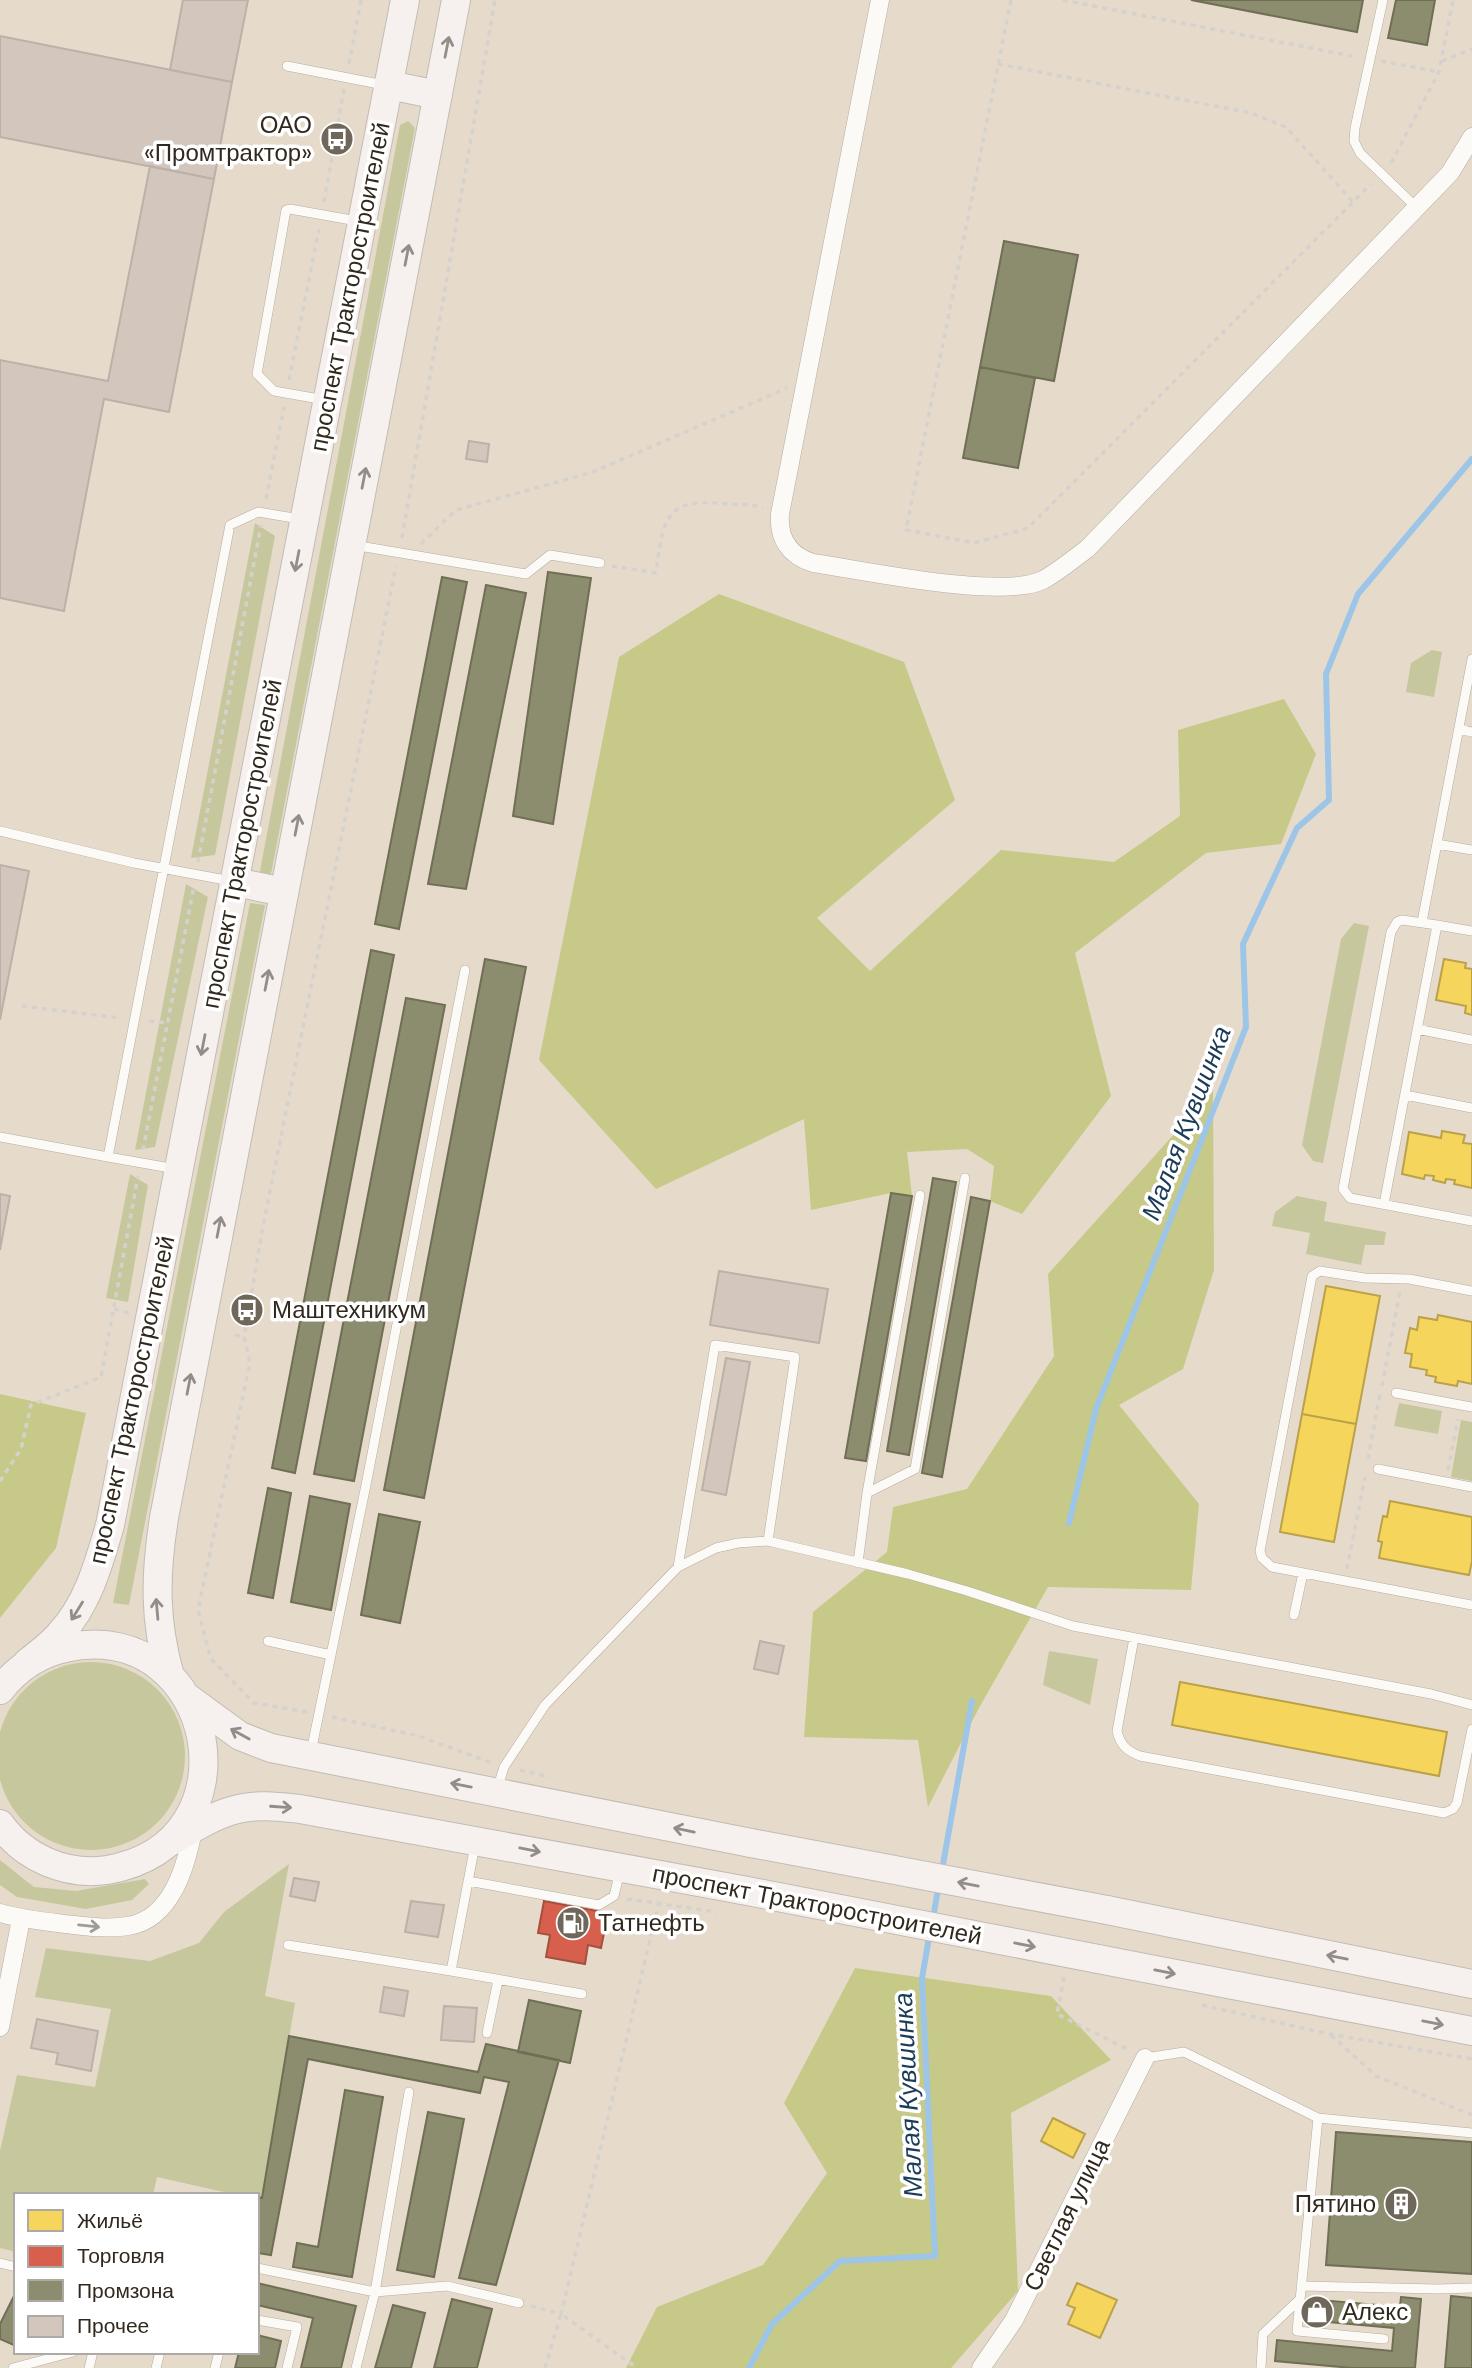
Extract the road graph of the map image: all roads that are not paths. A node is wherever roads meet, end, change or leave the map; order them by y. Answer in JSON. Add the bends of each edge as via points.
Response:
{"nodes":[{"id":1,"x":405,"y":0,"type":"edge"},
{"id":2,"x":456,"y":0,"type":"edge"},
{"id":3,"x":880,"y":0,"type":"edge"},
{"id":4,"x":1383,"y":0,"type":"edge"},
{"id":5,"x":287,"y":65,"type":"dead end"},
{"id":6,"x":389,"y":85,"type":"junction"},
{"id":7,"x":438,"y":95,"type":"junction"},
{"id":8,"x":1472,"y":137,"type":"edge"},
{"id":9,"x":1417,"y":208,"type":"junction"},
{"id":10,"x":362,"y":222,"type":"junction"},
{"id":11,"x":328,"y":400,"type":"junction"},
{"id":12,"x":305,"y":520,"type":"junction"},
{"id":13,"x":351,"y":545,"type":"junction"},
{"id":14,"x":600,"y":564,"type":"road end"},
{"id":15,"x":1472,"y":659,"type":"edge"},
{"id":16,"x":1469,"y":687,"type":"edge"},
{"id":17,"x":1458,"y":729,"type":"junction"},
{"id":18,"x":1472,"y":732,"type":"edge"},
{"id":19,"x":0,"y":831,"type":"edge"},
{"id":20,"x":1437,"y":844,"type":"junction"},
{"id":21,"x":1472,"y":850,"type":"edge"},
{"id":22,"x":163,"y":868,"type":"junction"},
{"id":23,"x":235,"y":882,"type":"junction"},
{"id":24,"x":284,"y":892,"type":"junction"},
{"id":25,"x":1422,"y":922,"type":"junction"},
{"id":26,"x":1437,"y":925,"type":"junction"},
{"id":27,"x":1472,"y":931,"type":"edge"},
{"id":28,"x":465,"y":970,"type":"dead end"},
{"id":29,"x":1417,"y":1029,"type":"junction"},
{"id":30,"x":1472,"y":1040,"type":"edge"},
{"id":31,"x":1405,"y":1095,"type":"junction"},
{"id":32,"x":1472,"y":1108,"type":"edge"},
{"id":33,"x":0,"y":1137,"type":"edge"},
{"id":34,"x":108,"y":1157,"type":"junction"},
{"id":35,"x":179,"y":1169,"type":"junction"},
{"id":36,"x":965,"y":1178,"type":"dead end"},
{"id":37,"x":920,"y":1195,"type":"dead end"},
{"id":38,"x":1384,"y":1204,"type":"junction"},
{"id":39,"x":1472,"y":1221,"type":"edge"},
{"id":40,"x":1472,"y":1291,"type":"edge"},
{"id":41,"x":1396,"y":1393,"type":"dead end"},
{"id":42,"x":1472,"y":1407,"type":"edge"},
{"id":43,"x":1378,"y":1469,"type":"dead end"},
{"id":44,"x":1472,"y":1487,"type":"edge"},
{"id":45,"x":867,"y":1493,"type":"junction"},
{"id":46,"x":768,"y":1541,"type":"junction"},
{"id":47,"x":858,"y":1563,"type":"junction"},
{"id":48,"x":678,"y":1567,"type":"junction"},
{"id":49,"x":1303,"y":1573,"type":"junction"},
{"id":50,"x":1472,"y":1605,"type":"edge"},
{"id":51,"x":1294,"y":1615,"type":"dead end"},
{"id":52,"x":1134,"y":1638,"type":"junction"},
{"id":53,"x":268,"y":1641,"type":"dead end"},
{"id":54,"x":331,"y":1655,"type":"junction"},
{"id":55,"x":170,"y":1676,"type":"junction"},
{"id":56,"x":9,"y":1677,"type":"edge"},
{"id":57,"x":188,"y":1698,"type":"junction"},
{"id":58,"x":1472,"y":1705,"type":"edge"},
{"id":59,"x":1472,"y":1729,"type":"edge"},
{"id":60,"x":310,"y":1757,"type":"junction"},
{"id":61,"x":500,"y":1779,"type":"junction"},
{"id":62,"x":198,"y":1797,"type":"junction"},
{"id":63,"x":0,"y":1824,"type":"edge"},
{"id":64,"x":193,"y":1829,"type":"junction"},
{"id":65,"x":476,"y":1840,"type":"junction"},
{"id":66,"x":168,"y":1843,"type":"junction"},
{"id":67,"x":621,"y":1868,"type":"junction"},
{"id":68,"x":468,"y":1881,"type":"junction"},
{"id":69,"x":0,"y":1913,"type":"edge"},
{"id":70,"x":21,"y":1919,"type":"junction"},
{"id":71,"x":288,"y":1945,"type":"dead end"},
{"id":72,"x":451,"y":1971,"type":"junction"},
{"id":73,"x":498,"y":1980,"type":"junction"},
{"id":74,"x":1472,"y":1984,"type":"edge"},
{"id":75,"x":582,"y":1994,"type":"dead end"},
{"id":76,"x":0,"y":2026,"type":"edge"},
{"id":77,"x":1472,"y":2031,"type":"edge"},
{"id":78,"x":487,"y":2033,"type":"dead end"},
{"id":79,"x":1145,"y":2058,"type":"joint"},
{"id":80,"x":409,"y":2092,"type":"dead end"},
{"id":81,"x":1318,"y":2118,"type":"junction"},
{"id":82,"x":1472,"y":2133,"type":"edge"},
{"id":83,"x":259,"y":2268,"type":"edge"},
{"id":84,"x":1301,"y":2286,"type":"junction"},
{"id":85,"x":1472,"y":2288,"type":"edge"},
{"id":86,"x":375,"y":2292,"type":"junction"},
{"id":87,"x":1300,"y":2299,"type":"junction"},
{"id":88,"x":519,"y":2302,"type":"road end"},
{"id":89,"x":259,"y":2320,"type":"edge"},
{"id":90,"x":1384,"y":2339,"type":"dead end"},
{"id":91,"x":66,"y":2354,"type":"edge"},
{"id":92,"x":13,"y":2368,"type":"edge"},
{"id":93,"x":287,"y":2368,"type":"edge"},
{"id":94,"x":356,"y":2368,"type":"edge"},
{"id":95,"x":982,"y":2368,"type":"edge"},
{"id":96,"x":1261,"y":2368,"type":"edge"}],
"edges":[{"from":1,"to":6,"type":"main road","name":"проспект Тракторостроителей"},
{"from":7,"to":2,"type":"main road","name":"проспект Тракторостроителей","one_way":true},
{"from":3,"to":9,"type":"street","via":[[780,514],[780,531],[787,546],[803,560],[962,585],[1006,587],[1041,580],[1087,549]]},
{"from":4,"to":9,"type":"lane","via":[[1354,141],[1360,153]]},
{"from":5,"to":6,"type":"lane"},
{"from":6,"to":7,"type":"main road"},
{"from":6,"to":10,"type":"main road","name":"проспект Тракторостроителей"},
{"from":13,"to":7,"type":"main road","name":"проспект Тракторостроителей","one_way":true},
{"from":8,"to":9,"type":"street","via":[[1450,173]]},
{"from":10,"to":11,"type":"main road","name":"проспект Тракторостроителей"},
{"from":10,"to":11,"type":"lane","via":[[286,210],[257,374],[274,391]]},
{"from":11,"to":12,"type":"main road","name":"проспект Тракторостроителей"},
{"from":12,"to":22,"type":"lane","via":[[258,512],[230,524]]},
{"from":12,"to":23,"type":"main road","name":"проспект Тракторостроителей","one_way":true},
{"from":13,"to":14,"type":"lane","via":[[526,574],[550,555]]},
{"from":24,"to":13,"type":"main road","name":"проспект Тракторостроителей","one_way":true},
{"from":15,"to":16,"type":"lane"},
{"from":16,"to":17,"type":"lane"},
{"from":17,"to":18,"type":"lane"},
{"from":17,"to":20,"type":"lane"},
{"from":19,"to":22,"type":"lane"},
{"from":20,"to":21,"type":"lane"},
{"from":20,"to":25,"type":"lane"},
{"from":22,"to":23,"type":"lane"},
{"from":22,"to":34,"type":"lane"},
{"from":23,"to":24,"type":"main road"},
{"from":23,"to":35,"type":"main road","name":"проспект Тракторостроителей","one_way":true},
{"from":55,"to":24,"type":"main road","name":"проспект Тракторостроителей","one_way":true,"via":[[160,1643],[157,1562]]},
{"from":25,"to":26,"type":"lane"},
{"from":25,"to":38,"type":"lane","via":[[1402,920],[1391,932],[1343,1184],[1350,1198]]},
{"from":26,"to":27,"type":"lane"},
{"from":26,"to":29,"type":"lane"},
{"from":28,"to":54,"type":"lane"},
{"from":29,"to":30,"type":"lane"},
{"from":29,"to":31,"type":"lane"},
{"from":31,"to":32,"type":"lane"},
{"from":31,"to":38,"type":"lane"},
{"from":33,"to":34,"type":"lane"},
{"from":34,"to":35,"type":"lane"},
{"from":35,"to":56,"type":"main road","name":"проспект Тракторостроителей","one_way":true,"via":[[110,1525],[97,1570],[80,1608],[60,1635]]},
{"from":36,"to":45,"type":"lane","via":[[915,1469]]},
{"from":37,"to":45,"type":"lane"},
{"from":38,"to":39,"type":"lane"},
{"from":40,"to":49,"type":"lane","via":[[1402,1278],[1320,1271],[1309,1280],[1260,1542],[1266,1564]]},
{"from":41,"to":42,"type":"lane"},
{"from":43,"to":44,"type":"lane"},
{"from":45,"to":47,"type":"lane"},
{"from":46,"to":47,"type":"lane"},
{"from":46,"to":48,"type":"lane","via":[[716,1548]]},
{"from":46,"to":48,"type":"lane","via":[[795,1357],[715,1345]]},
{"from":47,"to":52,"type":"lane","via":[[967,1591],[1060,1623]]},
{"from":48,"to":61,"type":"lane","via":[[545,1705]]},
{"from":49,"to":50,"type":"lane"},
{"from":49,"to":51,"type":"lane"},
{"from":52,"to":58,"type":"lane"},
{"from":52,"to":59,"type":"lane","via":[[1117,1731],[1125,1748],[1140,1756],[1444,1814],[1457,1803]]},
{"from":53,"to":54,"type":"lane"},
{"from":54,"to":60,"type":"lane"},
{"from":55,"to":56,"type":"main road","via":[[145,1657],[116,1647],[85,1644],[55,1650]]},
{"from":55,"to":57,"type":"main road"},
{"from":60,"to":57,"type":"main road","name":"проспект Тракторостроителей","one_way":true,"via":[[240,1736]]},
{"from":57,"to":62,"type":"main road","via":[[205,1753]]},
{"from":61,"to":60,"type":"main road","name":"проспект Тракторостроителей","one_way":true},
{"from":74,"to":61,"type":"main road","name":"проспект Тракторостроителей","one_way":true,"bridge":true,"via":[[751,1843]]},
{"from":62,"to":64,"type":"street"},
{"from":62,"to":66,"type":"main road","via":[[187,1822]]},
{"from":63,"to":66,"type":"main road","name":"проспект Тракторостроителей","via":[[33,1856],[62,1868],[93,1872],[124,1867]]},
{"from":64,"to":65,"type":"main road","name":"проспект Тракторостроителей","one_way":true,"via":[[220,1814],[263,1806]]},
{"from":64,"to":66,"type":"main road","name":"проспект Тракторостроителей"},
{"from":70,"to":64,"type":"street","one_way":true,"via":[[103,1928],[131,1926],[155,1916],[172,1894]]},
{"from":65,"to":67,"type":"main road","name":"проспект Тракторостроителей","one_way":true},
{"from":65,"to":68,"type":"lane"},
{"from":67,"to":68,"type":"lane","via":[[614,1896],[599,1905]]},
{"from":67,"to":77,"type":"main road","name":"проспект Тракторостроителей","one_way":true,"bridge":true},
{"from":68,"to":72,"type":"lane"},
{"from":69,"to":70,"type":"street"},
{"from":70,"to":76,"type":"street"},
{"from":71,"to":72,"type":"lane"},
{"from":72,"to":73,"type":"lane"},
{"from":73,"to":75,"type":"lane"},
{"from":73,"to":78,"type":"lane"},
{"from":79,"to":81,"type":"lane","via":[[1184,2052]]},
{"from":79,"to":95,"type":"street","name":"Светлая улица","via":[[1014,2320]]},
{"from":80,"to":86,"type":"lane"},
{"from":81,"to":82,"type":"lane"},
{"from":81,"to":84,"type":"lane"},
{"from":83,"to":86,"type":"lane"},
{"from":84,"to":85,"type":"lane"},
{"from":84,"to":87,"type":"lane"},
{"from":86,"to":88,"type":"lane","via":[[447,2286]]},
{"from":86,"to":94,"type":"lane"},
{"from":87,"to":90,"type":"lane","via":[[1297,2331]]},
{"from":87,"to":96,"type":"lane","via":[[1263,2334]]},
{"from":89,"to":93,"type":"lane","via":[[297,2327]]},
{"from":91,"to":92,"type":"lane"}]}
